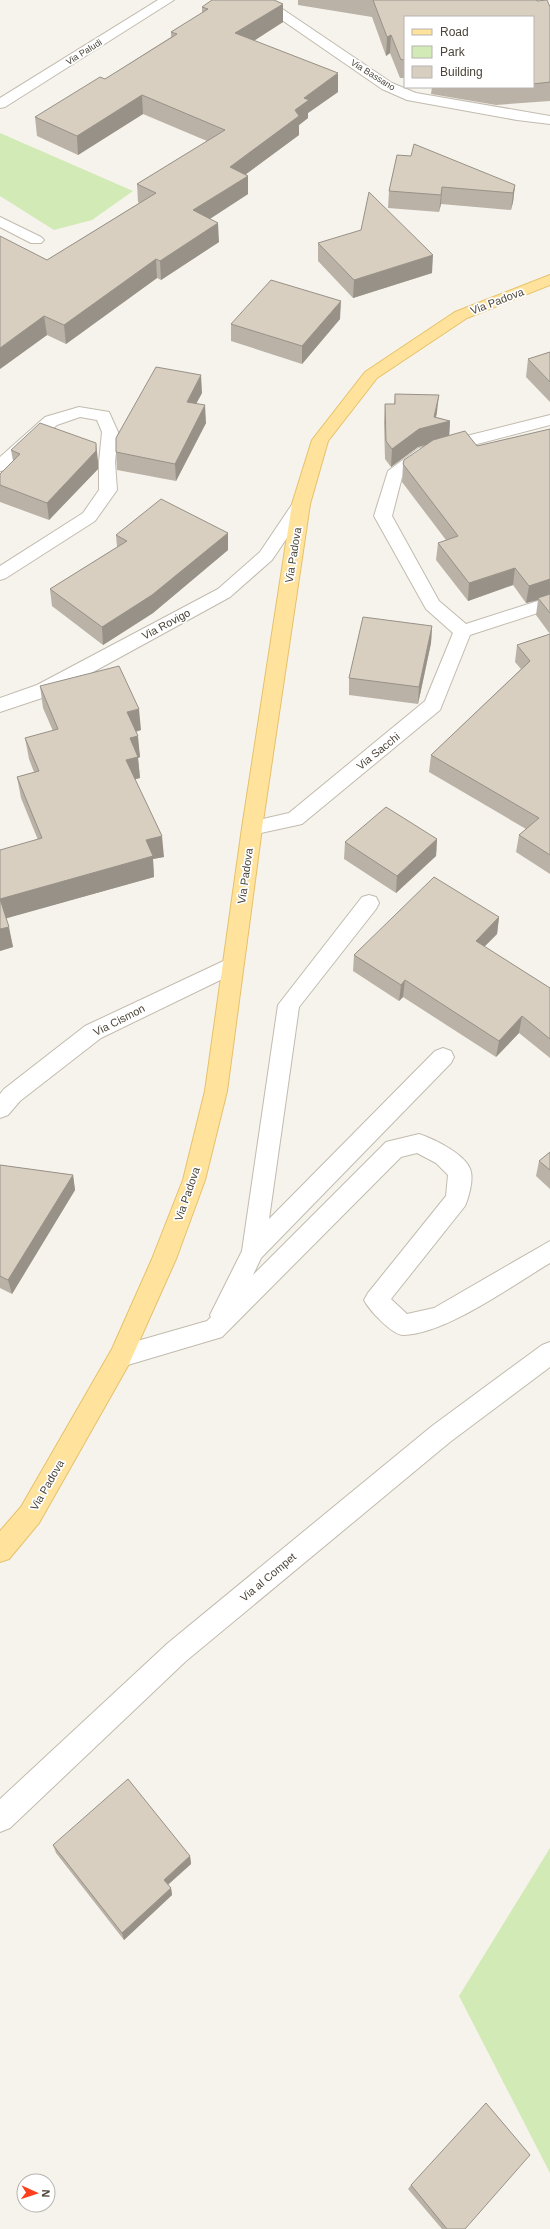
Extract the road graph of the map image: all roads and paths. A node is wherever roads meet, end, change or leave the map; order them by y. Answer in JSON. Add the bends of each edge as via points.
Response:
{"nodes":[{"id":1,"x":167,"y":0,"type":"edge"},
{"id":2,"x":260,"y":0,"type":"edge"},
{"id":3,"x":0,"y":104,"type":"edge"},
{"id":4,"x":550,"y":120,"type":"edge"},
{"id":5,"x":0,"y":221,"type":"edge"},
{"id":6,"x":36,"y":240,"type":"dead end"},
{"id":7,"x":550,"y":280,"type":"edge"},
{"id":8,"x":550,"y":420,"type":"edge"},
{"id":9,"x":0,"y":466,"type":"edge"},
{"id":10,"x":301,"y":504,"type":"junction"},
{"id":11,"x":0,"y":574,"type":"edge"},
{"id":12,"x":550,"y":603,"type":"edge"},
{"id":13,"x":463,"y":632,"type":"junction"},
{"id":14,"x":0,"y":704,"type":"edge"},
{"id":15,"x":252,"y":828,"type":"junction"},
{"id":16,"x":369,"y":903,"type":"dead end"},
{"id":17,"x":232,"y":965,"type":"junction"},
{"id":18,"x":443,"y":1057,"type":"dead end"},
{"id":19,"x":0,"y":1109,"type":"edge"},
{"id":20,"x":253,"y":1251,"type":"junction"},
{"id":21,"x":550,"y":1251,"type":"edge"},
{"id":22,"x":214,"y":1330,"type":"junction"},
{"id":23,"x":550,"y":1353,"type":"edge"},
{"id":24,"x":121,"y":1356,"type":"junction"},
{"id":25,"x":0,"y":1550,"type":"edge"},
{"id":26,"x":0,"y":1818,"type":"edge"}],
"edges":[{"from":1,"to":3,"type":"street","name":"Via Paludi"},
{"from":2,"to":4,"type":"street","name":"Via Bassano","via":[[387,86],[412,97]]},
{"from":5,"to":6,"type":"street"},
{"from":7,"to":10,"type":"main road","name":"Via Padova","via":[[461,315],[371,375],[320,440]]},
{"from":8,"to":13,"type":"street","via":[[425,452],[394,475],[382,516],[432,605]]},
{"from":9,"to":11,"type":"street","via":[[51,421],[79,412],[103,416],[110,432],[108,490],[88,517]]},
{"from":10,"to":14,"type":"street","name":"Via Rovigo","via":[[266,556],[224,593],[44,690]]},
{"from":10,"to":15,"type":"main road","name":"Via Padova"},
{"from":12,"to":13,"type":"street"},
{"from":13,"to":15,"type":"street","name":"Via Sacchi","via":[[433,706],[295,819]]},
{"from":15,"to":17,"type":"main road","name":"Via Padova"},
{"from":16,"to":20,"type":"street","via":[[289,1005]]},
{"from":17,"to":19,"type":"street","name":"Via Cismon","via":[[93,1032],[12,1095]]},
{"from":17,"to":24,"type":"main road","name":"Via Padova","via":[[216,1091],[194,1180],[164,1259]]},
{"from":18,"to":20,"type":"street"},
{"from":20,"to":22,"type":"street"},
{"from":21,"to":22,"type":"street","via":[[439,1317],[403,1325],[376,1300],[457,1199],[460,1172],[444,1156],[419,1143],[394,1149]]},
{"from":22,"to":24,"type":"street"},
{"from":23,"to":26,"type":"street","name":"Via al Compet","via":[[440,1434],[177,1652]]},
{"from":24,"to":25,"type":"main road","name":"Via Padova","via":[[30,1515]]}]}
